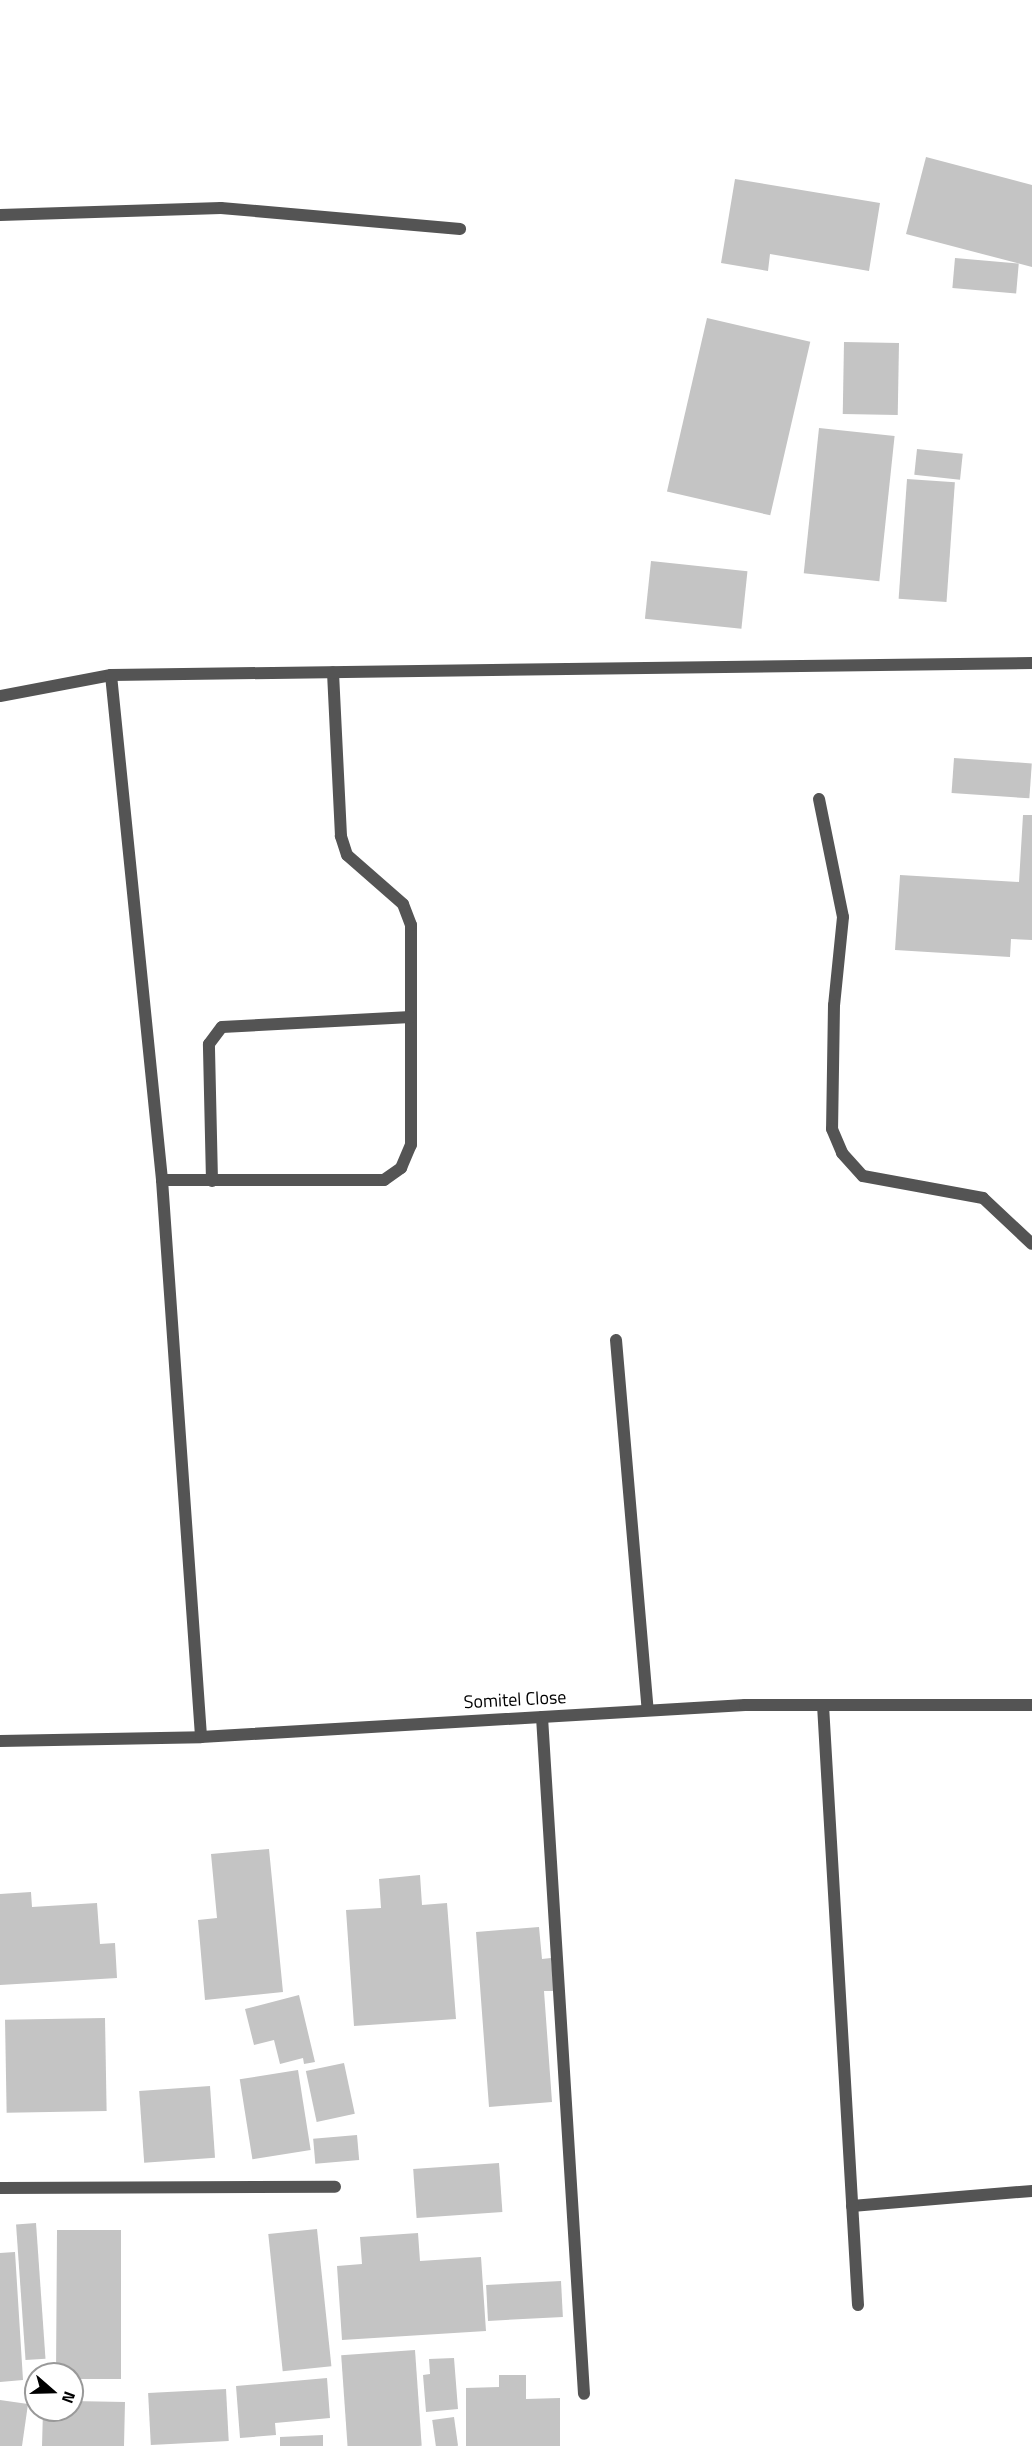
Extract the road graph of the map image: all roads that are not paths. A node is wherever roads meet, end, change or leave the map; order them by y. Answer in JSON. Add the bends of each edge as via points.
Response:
{"nodes":[{"id":1,"x":0,"y":215,"type":"edge"},
{"id":2,"x":460,"y":229,"type":"dead end"},
{"id":3,"x":1032,"y":663,"type":"edge"},
{"id":4,"x":333,"y":672,"type":"junction"},
{"id":5,"x":111,"y":675,"type":"junction"},
{"id":6,"x":0,"y":696,"type":"edge"},
{"id":7,"x":819,"y":799,"type":"dead end"},
{"id":8,"x":411,"y":1017,"type":"junction"},
{"id":9,"x":162,"y":1180,"type":"junction"},
{"id":10,"x":212,"y":1181,"type":"junction"},
{"id":11,"x":1032,"y":1244,"type":"edge"},
{"id":12,"x":616,"y":1340,"type":"dead end"},
{"id":13,"x":823,"y":1705,"type":"junction"},
{"id":14,"x":1032,"y":1705,"type":"edge"},
{"id":15,"x":648,"y":1710,"type":"junction"},
{"id":16,"x":542,"y":1717,"type":"junction"},
{"id":17,"x":201,"y":1737,"type":"junction"},
{"id":18,"x":0,"y":1741,"type":"edge"},
{"id":19,"x":335,"y":2187,"type":"dead end"},
{"id":20,"x":0,"y":2188,"type":"edge"},
{"id":21,"x":1032,"y":2192,"type":"edge"},
{"id":22,"x":852,"y":2206,"type":"junction"},
{"id":23,"x":858,"y":2305,"type":"dead end"},
{"id":24,"x":584,"y":2394,"type":"dead end"}],
"edges":[{"from":1,"to":2,"type":"street","via":[[221,208]]},
{"from":3,"to":4,"type":"street"},
{"from":4,"to":5,"type":"street"},
{"from":4,"to":8,"type":"street","via":[[340,836],[347,855],[403,904],[411,925]]},
{"from":5,"to":6,"type":"street"},
{"from":5,"to":9,"type":"street"},
{"from":7,"to":11,"type":"street","via":[[843,917],[834,1005],[832,1129],[842,1153],[863,1176],[982,1198]]},
{"from":8,"to":10,"type":"street","via":[[411,1145],[401,1168],[384,1180]]},
{"from":8,"to":10,"type":"street","via":[[222,1028],[209,1044]]},
{"from":9,"to":10,"type":"street"},
{"from":9,"to":17,"type":"street"},
{"from":12,"to":15,"type":"street"},
{"from":13,"to":14,"type":"street","name":"Somitel Close"},
{"from":13,"to":15,"type":"street","name":"Somitel Close","via":[[745,1704]]},
{"from":13,"to":22,"type":"street"},
{"from":15,"to":16,"type":"street","name":"Somitel Close"},
{"from":16,"to":17,"type":"street","name":"Somitel Close"},
{"from":16,"to":24,"type":"street"},
{"from":17,"to":18,"type":"street","name":"Somitel Close"},
{"from":19,"to":20,"type":"street"},
{"from":21,"to":22,"type":"street"},
{"from":22,"to":23,"type":"street"}]}
